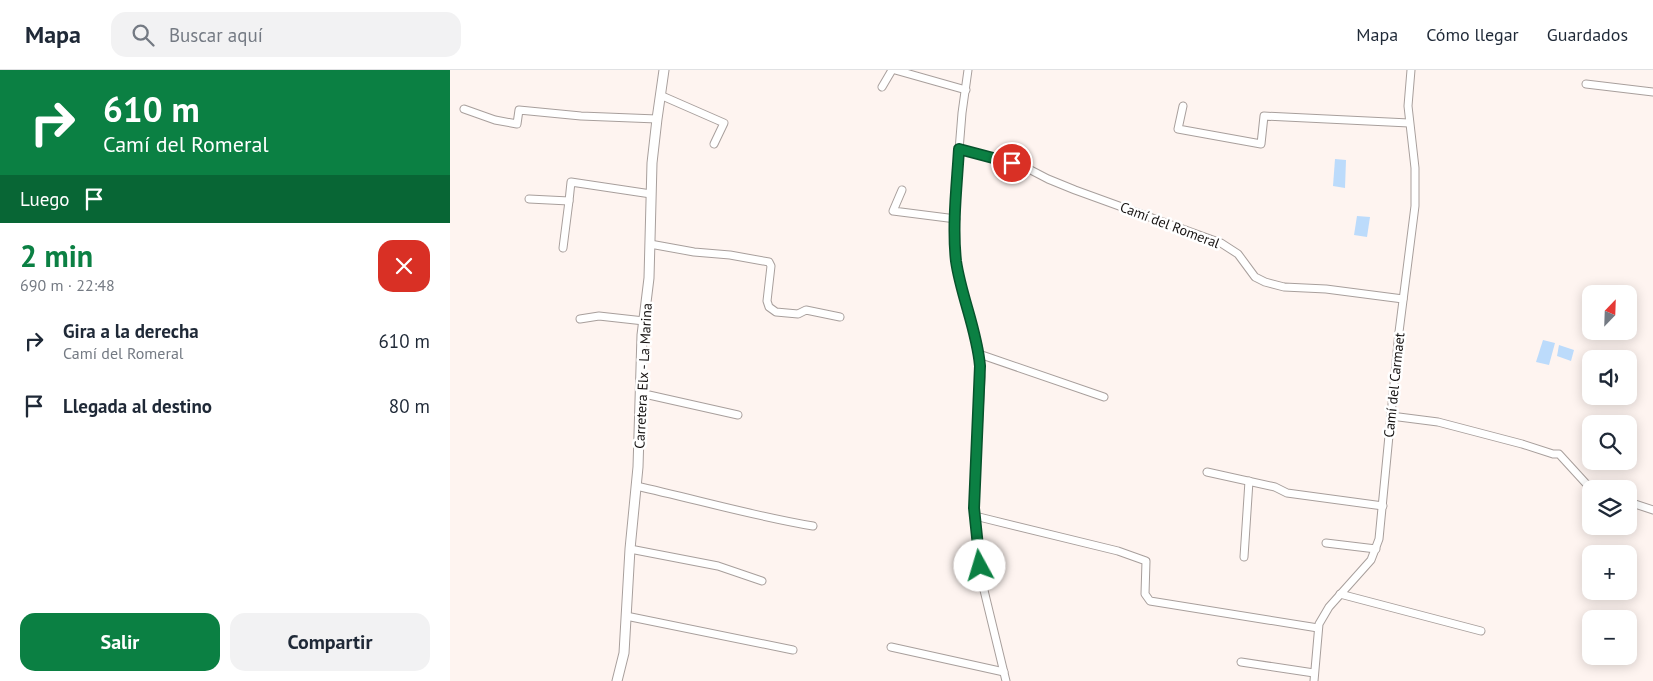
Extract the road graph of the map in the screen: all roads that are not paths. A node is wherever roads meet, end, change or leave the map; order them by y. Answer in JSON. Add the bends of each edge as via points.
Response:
{"nodes":[{"id":1,"x":664,"y":70,"type":"edge"},
{"id":2,"x":894,"y":70,"type":"edge"},
{"id":3,"x":968,"y":70,"type":"edge"},
{"id":4,"x":1411,"y":70,"type":"edge"},
{"id":5,"x":1586,"y":84,"type":"dead end"},
{"id":6,"x":882,"y":87,"type":"dead end"},
{"id":7,"x":966,"y":90,"type":"junction"},
{"id":8,"x":1653,"y":92,"type":"edge"},
{"id":9,"x":660,"y":95,"type":"junction"},
{"id":10,"x":1183,"y":106,"type":"dead end"},
{"id":11,"x":464,"y":109,"type":"dead end"},
{"id":12,"x":656,"y":119,"type":"junction"},
{"id":13,"x":1409,"y":123,"type":"junction"},
{"id":14,"x":714,"y":144,"type":"dead end"},
{"id":15,"x":959,"y":149,"type":"junction"},
{"id":16,"x":902,"y":190,"type":"dead end"},
{"id":17,"x":651,"y":194,"type":"junction"},
{"id":18,"x":530,"y":199,"type":"dead end"},
{"id":19,"x":569,"y":201,"type":"junction"},
{"id":20,"x":956,"y":219,"type":"junction"},
{"id":21,"x":650,"y":244,"type":"junction"},
{"id":22,"x":563,"y":248,"type":"dead end"},
{"id":23,"x":1403,"y":299,"type":"junction"},
{"id":24,"x":840,"y":317,"type":"dead end"},
{"id":25,"x":580,"y":319,"type":"dead end"},
{"id":26,"x":644,"y":321,"type":"junction"},
{"id":27,"x":979,"y":354,"type":"junction"},
{"id":28,"x":640,"y":393,"type":"junction"},
{"id":29,"x":1104,"y":397,"type":"dead end"},
{"id":30,"x":738,"y":416,"type":"dead end"},
{"id":31,"x":1391,"y":416,"type":"junction"},
{"id":32,"x":1207,"y":472,"type":"dead end"},
{"id":33,"x":1583,"y":480,"type":"edge"},
{"id":34,"x":1249,"y":481,"type":"junction"},
{"id":35,"x":636,"y":486,"type":"junction"},
{"id":36,"x":1637,"y":505,"type":"edge"},
{"id":37,"x":1383,"y":506,"type":"junction"},
{"id":38,"x":1653,"y":510,"type":"edge"},
{"id":39,"x":975,"y":516,"type":"junction"},
{"id":40,"x":813,"y":526,"type":"dead end"},
{"id":41,"x":1326,"y":543,"type":"dead end"},
{"id":42,"x":630,"y":549,"type":"junction"},
{"id":43,"x":1376,"y":549,"type":"junction"},
{"id":44,"x":1244,"y":557,"type":"dead end"},
{"id":45,"x":762,"y":581,"type":"dead end"},
{"id":46,"x":1340,"y":594,"type":"junction"},
{"id":47,"x":626,"y":616,"type":"junction"},
{"id":48,"x":1318,"y":628,"type":"junction"},
{"id":49,"x":1481,"y":632,"type":"dead end"},
{"id":50,"x":891,"y":647,"type":"dead end"},
{"id":51,"x":793,"y":650,"type":"dead end"},
{"id":52,"x":1241,"y":662,"type":"dead end"},
{"id":53,"x":1004,"y":672,"type":"junction"},
{"id":54,"x":1314,"y":677,"type":"edge"},
{"id":55,"x":618,"y":681,"type":"edge"},
{"id":56,"x":1006,"y":681,"type":"edge"}],
"edges":[{"from":1,"to":9,"type":"main road","name":"Carretera Elx - La Marina"},
{"from":2,"to":6,"type":"street"},
{"from":2,"to":7,"type":"street"},
{"from":3,"to":7,"type":"street"},
{"from":4,"to":13,"type":"street","name":"Camí del Carmaet"},
{"from":5,"to":8,"type":"street"},
{"from":7,"to":15,"type":"street"},
{"from":9,"to":12,"type":"main road","name":"Carretera Elx - La Marina"},
{"from":9,"to":14,"type":"street","via":[[724,122]]},
{"from":10,"to":13,"type":"street","via":[[1178,129],[1260,144],[1264,116]]},
{"from":11,"to":12,"type":"street","via":[[517,124],[519,110]]},
{"from":12,"to":17,"type":"main road","name":"Carretera Elx - La Marina"},
{"from":13,"to":23,"type":"street","name":"Camí del Carmaet","via":[[1415,199]]},
{"from":15,"to":20,"type":"street"},
{"from":15,"to":23,"type":"street","name":"Camí del Romeral","via":[[1023,166],[1075,190],[1221,243],[1238,254],[1255,276],[1265,282],[1284,287]]},
{"from":16,"to":20,"type":"street","via":[[893,211]]},
{"from":17,"to":19,"type":"street","via":[[571,182]]},
{"from":17,"to":21,"type":"main road","name":"Carretera Elx - La Marina"},
{"from":18,"to":19,"type":"street"},
{"from":19,"to":22,"type":"street"},
{"from":20,"to":27,"type":"street","via":[[956,260]]},
{"from":21,"to":24,"type":"street","via":[[769,262],[769,307],[776,312],[798,314],[806,310]]},
{"from":21,"to":26,"type":"main road","name":"Carretera Elx - La Marina"},
{"from":23,"to":31,"type":"street","name":"Camí del Carmaet"},
{"from":25,"to":26,"type":"street","via":[[599,316]]},
{"from":26,"to":28,"type":"main road","name":"Carretera Elx - La Marina"},
{"from":27,"to":29,"type":"street"},
{"from":27,"to":39,"type":"street","via":[[981,378]]},
{"from":28,"to":30,"type":"street"},
{"from":28,"to":35,"type":"main road","name":"Carretera Elx - La Marina"},
{"from":31,"to":33,"type":"street","via":[[1438,422],[1559,454]]},
{"from":31,"to":37,"type":"street","name":"Camí del Carmaet"},
{"from":32,"to":34,"type":"street"},
{"from":34,"to":37,"type":"street","via":[[1287,493]]},
{"from":34,"to":44,"type":"street"},
{"from":35,"to":40,"type":"street"},
{"from":35,"to":42,"type":"main road","name":"Carretera Elx - La Marina"},
{"from":36,"to":38,"type":"street"},
{"from":37,"to":43,"type":"street","name":"Camí del Carmaet"},
{"from":39,"to":48,"type":"street","via":[[1118,551],[1146,561],[1145,594],[1150,602]]},
{"from":39,"to":53,"type":"street","via":[[982,582]]},
{"from":41,"to":43,"type":"street"},
{"from":42,"to":45,"type":"street","via":[[718,566]]},
{"from":42,"to":47,"type":"main road","name":"Carretera Elx - La Marina"},
{"from":43,"to":46,"type":"street","name":"Camí del Carmaet","via":[[1363,571]]},
{"from":46,"to":48,"type":"street","name":"Camí del Carmaet"},
{"from":46,"to":49,"type":"street"},
{"from":47,"to":51,"type":"street"},
{"from":47,"to":55,"type":"main road","name":"Carretera Elx - La Marina","via":[[624,653]]},
{"from":48,"to":54,"type":"street","name":"Camí del Carmaet"},
{"from":50,"to":53,"type":"street"},
{"from":52,"to":54,"type":"street"},
{"from":53,"to":56,"type":"street"}]}
